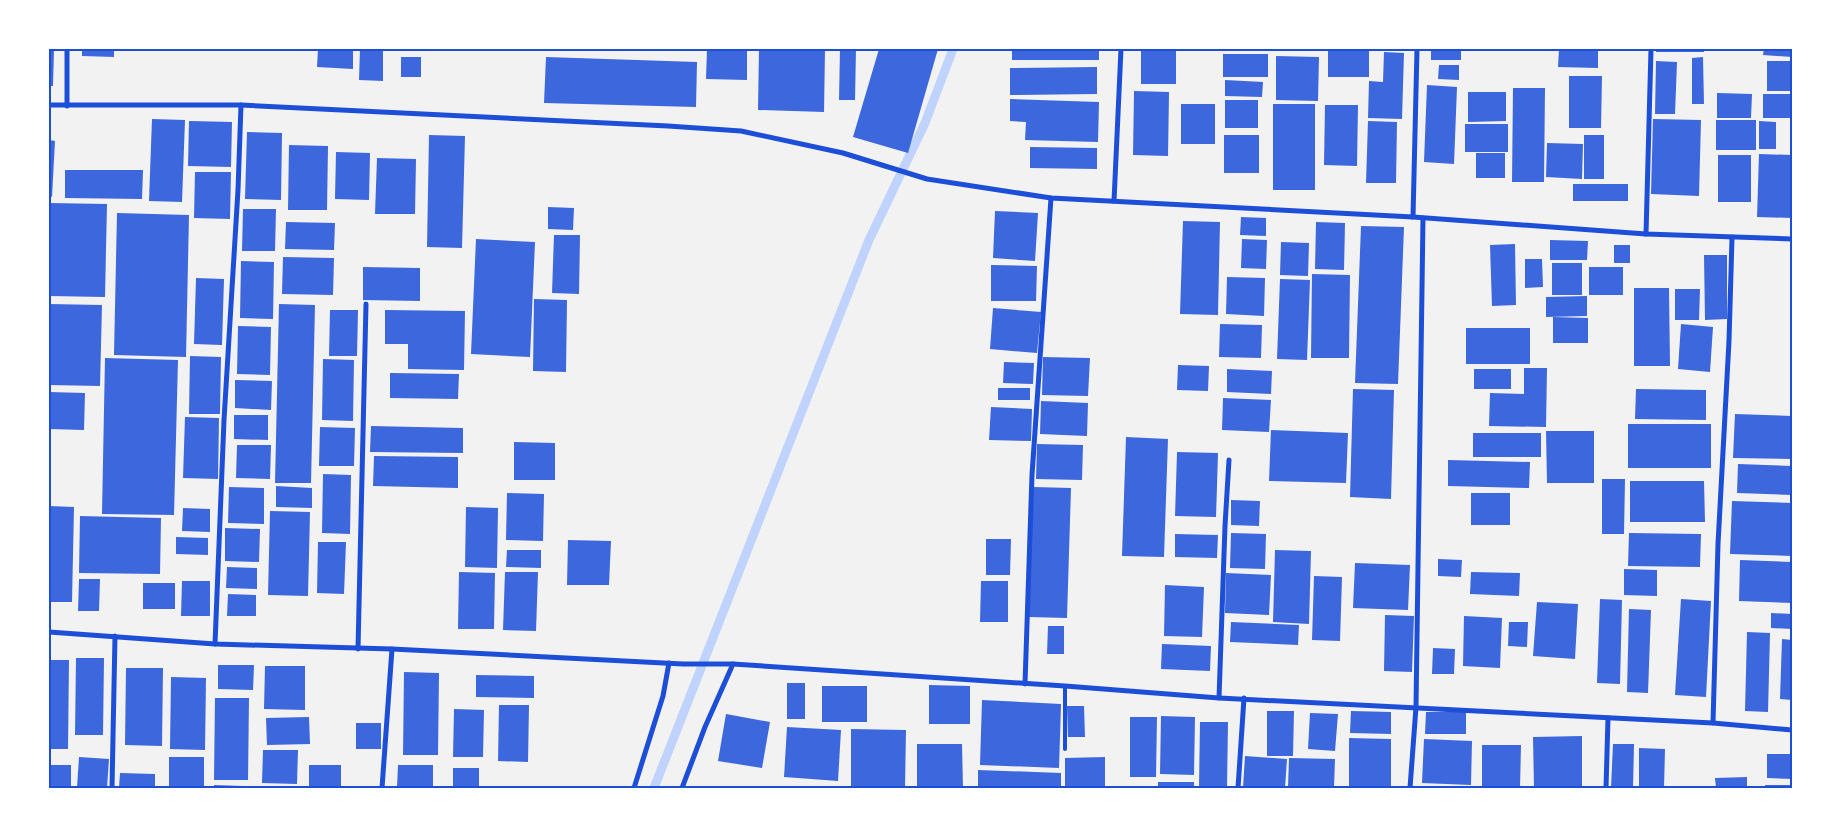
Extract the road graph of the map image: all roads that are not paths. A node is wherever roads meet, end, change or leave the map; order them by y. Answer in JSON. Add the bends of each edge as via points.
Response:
{"nodes":[{"id":1,"x":67,"y":49,"type":"edge"},
{"id":2,"x":1121,"y":49,"type":"edge"},
{"id":3,"x":1417,"y":49,"type":"edge"},
{"id":4,"x":1651,"y":49,"type":"edge"},
{"id":5,"x":49,"y":105,"type":"edge"},
{"id":6,"x":241,"y":105,"type":"junction"},
{"id":7,"x":67,"y":106,"type":"junction"},
{"id":8,"x":1051,"y":198,"type":"junction"},
{"id":9,"x":1114,"y":201,"type":"junction"},
{"id":10,"x":1413,"y":217,"type":"junction"},
{"id":11,"x":1423,"y":218,"type":"junction"},
{"id":12,"x":1646,"y":234,"type":"junction"},
{"id":13,"x":1732,"y":238,"type":"junction"},
{"id":14,"x":1792,"y":239,"type":"edge"},
{"id":15,"x":366,"y":304,"type":"dead end"},
{"id":16,"x":1229,"y":460,"type":"dead end"},
{"id":17,"x":49,"y":632,"type":"edge"},
{"id":18,"x":115,"y":636,"type":"junction"},
{"id":19,"x":215,"y":644,"type":"junction"},
{"id":20,"x":358,"y":649,"type":"junction"},
{"id":21,"x":392,"y":649,"type":"junction"},
{"id":22,"x":669,"y":662,"type":"junction"},
{"id":23,"x":733,"y":664,"type":"junction"},
{"id":24,"x":1024,"y":684,"type":"junction"},
{"id":25,"x":1065,"y":686,"type":"junction"},
{"id":26,"x":1219,"y":698,"type":"junction"},
{"id":27,"x":1244,"y":698,"type":"junction"},
{"id":28,"x":1416,"y":707,"type":"junction"},
{"id":29,"x":1608,"y":718,"type":"junction"},
{"id":30,"x":1713,"y":722,"type":"junction"},
{"id":31,"x":1792,"y":730,"type":"edge"},
{"id":32,"x":1065,"y":749,"type":"dead end"},
{"id":33,"x":112,"y":788,"type":"edge"},
{"id":34,"x":382,"y":788,"type":"edge"},
{"id":35,"x":634,"y":788,"type":"edge"},
{"id":36,"x":682,"y":788,"type":"edge"},
{"id":37,"x":1238,"y":788,"type":"edge"},
{"id":38,"x":1410,"y":788,"type":"edge"},
{"id":39,"x":1606,"y":788,"type":"edge"}],
"edges":[{"from":1,"to":7,"type":"street"},
{"from":2,"to":9,"type":"street"},
{"from":3,"to":10,"type":"street"},
{"from":4,"to":12,"type":"street"},
{"from":5,"to":7,"type":"street"},
{"from":6,"to":7,"type":"street"},
{"from":6,"to":8,"type":"street","via":[[732,131],[842,153],[927,179]]},
{"from":6,"to":19,"type":"street"},
{"from":8,"to":9,"type":"street"},
{"from":8,"to":24,"type":"street","via":[[1032,475]]},
{"from":9,"to":10,"type":"street"},
{"from":10,"to":11,"type":"street"},
{"from":11,"to":12,"type":"street"},
{"from":11,"to":28,"type":"street"},
{"from":12,"to":13,"type":"street"},
{"from":13,"to":14,"type":"street"},
{"from":13,"to":30,"type":"street"},
{"from":15,"to":20,"type":"street"},
{"from":16,"to":26,"type":"street"},
{"from":17,"to":18,"type":"street"},
{"from":18,"to":19,"type":"street"},
{"from":18,"to":33,"type":"street"},
{"from":19,"to":20,"type":"street"},
{"from":20,"to":21,"type":"street"},
{"from":21,"to":22,"type":"street"},
{"from":21,"to":34,"type":"street"},
{"from":22,"to":23,"type":"street"},
{"from":22,"to":35,"type":"street","via":[[663,696]]},
{"from":23,"to":24,"type":"street"},
{"from":23,"to":36,"type":"street"},
{"from":24,"to":25,"type":"street"},
{"from":25,"to":26,"type":"street"},
{"from":25,"to":32,"type":"lane"},
{"from":26,"to":27,"type":"street"},
{"from":27,"to":28,"type":"street"},
{"from":27,"to":37,"type":"street"},
{"from":28,"to":29,"type":"street"},
{"from":28,"to":38,"type":"street"},
{"from":29,"to":30,"type":"street"},
{"from":29,"to":39,"type":"street"},
{"from":30,"to":31,"type":"street"}]}
